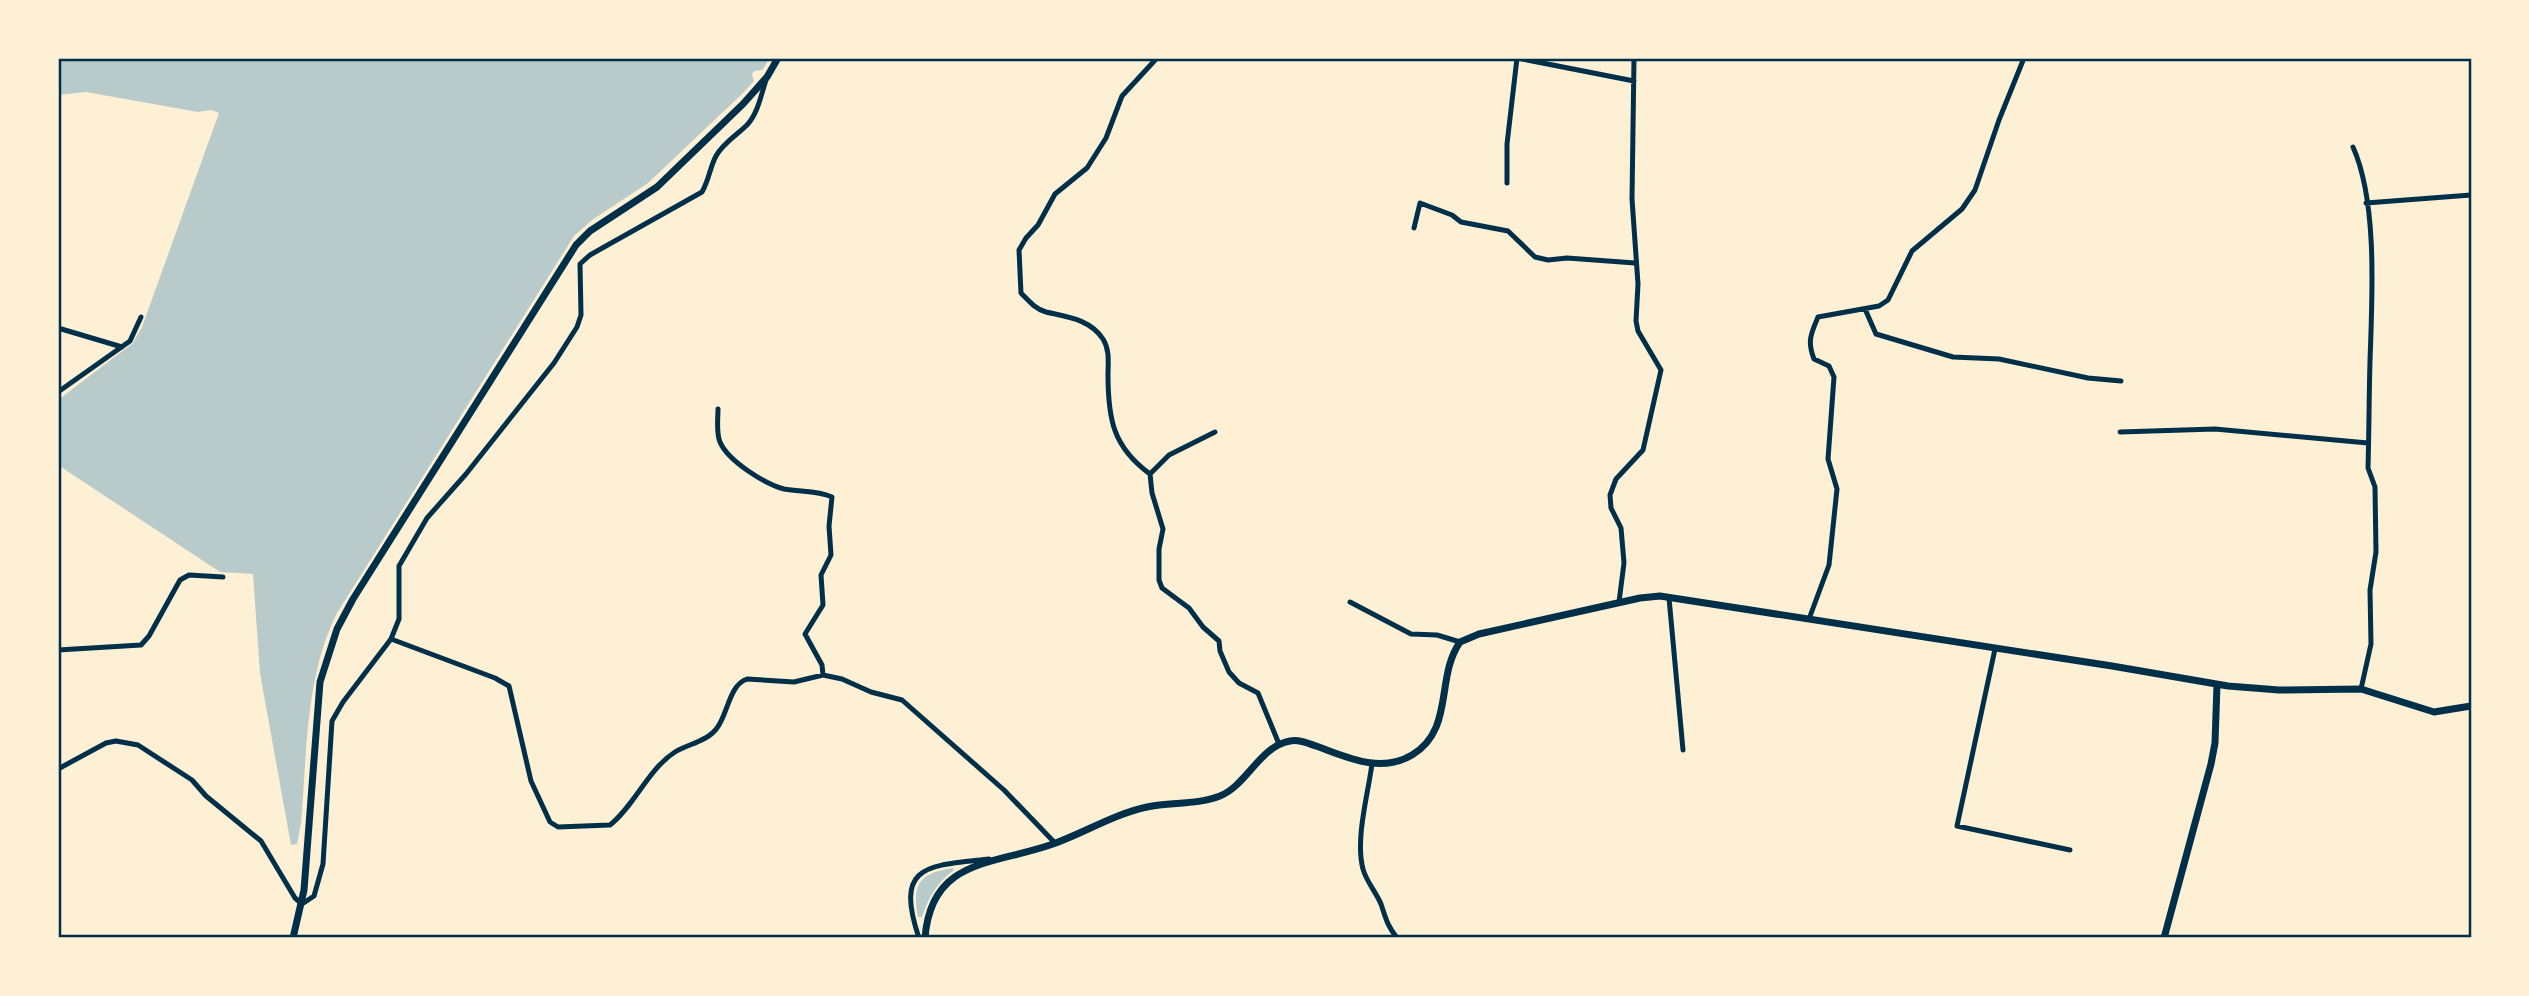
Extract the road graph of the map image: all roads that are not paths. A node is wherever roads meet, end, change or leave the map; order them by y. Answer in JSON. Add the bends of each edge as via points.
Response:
{"nodes":[{"id":1,"x":778,"y":58,"type":"edge"},
{"id":2,"x":1157,"y":58,"type":"edge"},
{"id":3,"x":1516,"y":58,"type":"edge"},
{"id":4,"x":1634,"y":58,"type":"edge"},
{"id":5,"x":2024,"y":58,"type":"edge"},
{"id":6,"x":767,"y":77,"type":"junction"},
{"id":7,"x":1634,"y":82,"type":"junction"},
{"id":8,"x":2353,"y":147,"type":"dead end"},
{"id":9,"x":1507,"y":183,"type":"dead end"},
{"id":10,"x":2471,"y":195,"type":"edge"},
{"id":11,"x":2366,"y":203,"type":"junction"},
{"id":12,"x":1414,"y":228,"type":"dead end"},
{"id":13,"x":1636,"y":263,"type":"junction"},
{"id":14,"x":1865,"y":309,"type":"junction"},
{"id":15,"x":141,"y":317,"type":"dead end"},
{"id":16,"x":58,"y":328,"type":"edge"},
{"id":17,"x":122,"y":347,"type":"junction"},
{"id":18,"x":2120,"y":381,"type":"dead end"},
{"id":19,"x":58,"y":393,"type":"edge"},
{"id":20,"x":718,"y":409,"type":"dead end"},
{"id":21,"x":1215,"y":432,"type":"dead end"},
{"id":22,"x":2120,"y":432,"type":"dead end"},
{"id":23,"x":2368,"y":443,"type":"junction"},
{"id":24,"x":1150,"y":474,"type":"junction"},
{"id":25,"x":223,"y":577,"type":"dead end"},
{"id":26,"x":1669,"y":598,"type":"junction"},
{"id":27,"x":1350,"y":602,"type":"dead end"},
{"id":28,"x":1619,"y":602,"type":"junction"},
{"id":29,"x":1809,"y":619,"type":"junction"},
{"id":30,"x":391,"y":639,"type":"junction"},
{"id":31,"x":1460,"y":642,"type":"junction"},
{"id":32,"x":1994,"y":649,"type":"junction"},
{"id":33,"x":58,"y":650,"type":"edge"},
{"id":34,"x":824,"y":675,"type":"junction"},
{"id":35,"x":2217,"y":684,"type":"junction"},
{"id":36,"x":2361,"y":689,"type":"junction"},
{"id":37,"x":2471,"y":706,"type":"edge"},
{"id":38,"x":1279,"y":744,"type":"junction"},
{"id":39,"x":1683,"y":750,"type":"dead end"},
{"id":40,"x":1372,"y":764,"type":"junction"},
{"id":41,"x":58,"y":769,"type":"edge"},
{"id":42,"x":1055,"y":843,"type":"junction"},
{"id":43,"x":2070,"y":850,"type":"dead end"},
{"id":44,"x":994,"y":859,"type":"junction"},
{"id":45,"x":302,"y":904,"type":"junction"},
{"id":46,"x":293,"y":938,"type":"edge"},
{"id":47,"x":919,"y":938,"type":"edge"},
{"id":48,"x":925,"y":938,"type":"edge"},
{"id":49,"x":1397,"y":938,"type":"edge"},
{"id":50,"x":2164,"y":938,"type":"edge"}],
"edges":[{"from":1,"to":6,"type":"street"},
{"from":2,"to":24,"type":"street","via":[[1122,96],[1099,152],[1055,194],[1019,250],[1021,293],[1045,312],[1079,320],[1104,341],[1112,426],[1124,451]]},
{"from":3,"to":7,"type":"street"},
{"from":3,"to":9,"type":"street"},
{"from":4,"to":7,"type":"street"},
{"from":5,"to":14,"type":"street","via":[[1975,190],[1962,209],[1912,251],[1888,300]]},
{"from":6,"to":30,"type":"street","via":[[757,109],[715,158],[702,192],[580,264],[578,327],[427,518],[399,566],[399,619]]},
{"from":6,"to":45,"type":"street","via":[[657,187],[576,245],[353,599],[337,629],[320,682]]},
{"from":7,"to":13,"type":"street"},
{"from":8,"to":11,"type":"street"},
{"from":10,"to":11,"type":"street"},
{"from":11,"to":23,"type":"street","via":[[2372,290]]},
{"from":12,"to":13,"type":"street","via":[[1420,203],[1461,222],[1508,231],[1535,257]]},
{"from":13,"to":28,"type":"street","via":[[1638,331],[1661,370],[1643,450],[1616,479],[1610,495],[1623,551]]},
{"from":14,"to":18,"type":"street","via":[[1876,334],[1952,357],[1999,359]]},
{"from":14,"to":29,"type":"street","via":[[1818,317],[1809,346],[1814,359],[1829,366],[1834,377],[1828,459],[1837,489],[1829,565]]},
{"from":15,"to":17,"type":"street","via":[[130,341]]},
{"from":16,"to":17,"type":"street"},
{"from":17,"to":19,"type":"street"},
{"from":20,"to":34,"type":"street","via":[[720,442],[751,475],[768,484],[832,497],[831,555],[821,575],[823,605],[806,634]]},
{"from":21,"to":24,"type":"street","via":[[1169,455]]},
{"from":22,"to":23,"type":"street","via":[[2215,429]]},
{"from":23,"to":36,"type":"street","via":[[2377,513],[2376,552],[2370,590],[2371,644]]},
{"from":24,"to":38,"type":"street","via":[[1163,529],[1158,580],[1219,641],[1224,663],[1239,683],[1258,693]]},
{"from":25,"to":33,"type":"street","via":[[189,575],[180,580],[141,645]]},
{"from":26,"to":28,"type":"street"},
{"from":26,"to":29,"type":"street"},
{"from":26,"to":39,"type":"street"},
{"from":27,"to":31,"type":"street","via":[[1411,634]]},
{"from":28,"to":31,"type":"street"},
{"from":29,"to":32,"type":"street"},
{"from":30,"to":34,"type":"street","via":[[509,686],[531,781],[550,822],[558,827],[610,825],[663,762],[715,731],[741,681],[794,682]]},
{"from":30,"to":45,"type":"street","via":[[332,721],[323,864],[314,896]]},
{"from":31,"to":40,"type":"street","via":[[1447,670],[1434,732],[1409,756]]},
{"from":32,"to":35,"type":"street"},
{"from":32,"to":43,"type":"street","via":[[1957,826]]},
{"from":34,"to":42,"type":"street","via":[[902,700],[1004,790]]},
{"from":35,"to":36,"type":"street","via":[[2279,690]]},
{"from":35,"to":50,"type":"street","via":[[2211,764]]},
{"from":36,"to":37,"type":"street","via":[[2434,712]]},
{"from":38,"to":40,"type":"street","via":[[1298,740]]},
{"from":38,"to":42,"type":"street","via":[[1231,791],[1205,801],[1142,808]]},
{"from":40,"to":49,"type":"street","via":[[1361,862],[1385,923]]},
{"from":41,"to":45,"type":"street","via":[[106,743],[138,745],[173,765],[261,841]]},
{"from":42,"to":44,"type":"street"},
{"from":44,"to":47,"type":"street","via":[[948,864],[920,874],[909,902]]},
{"from":44,"to":48,"type":"street","via":[[968,868],[942,888],[930,908]]},
{"from":45,"to":46,"type":"street"}]}
